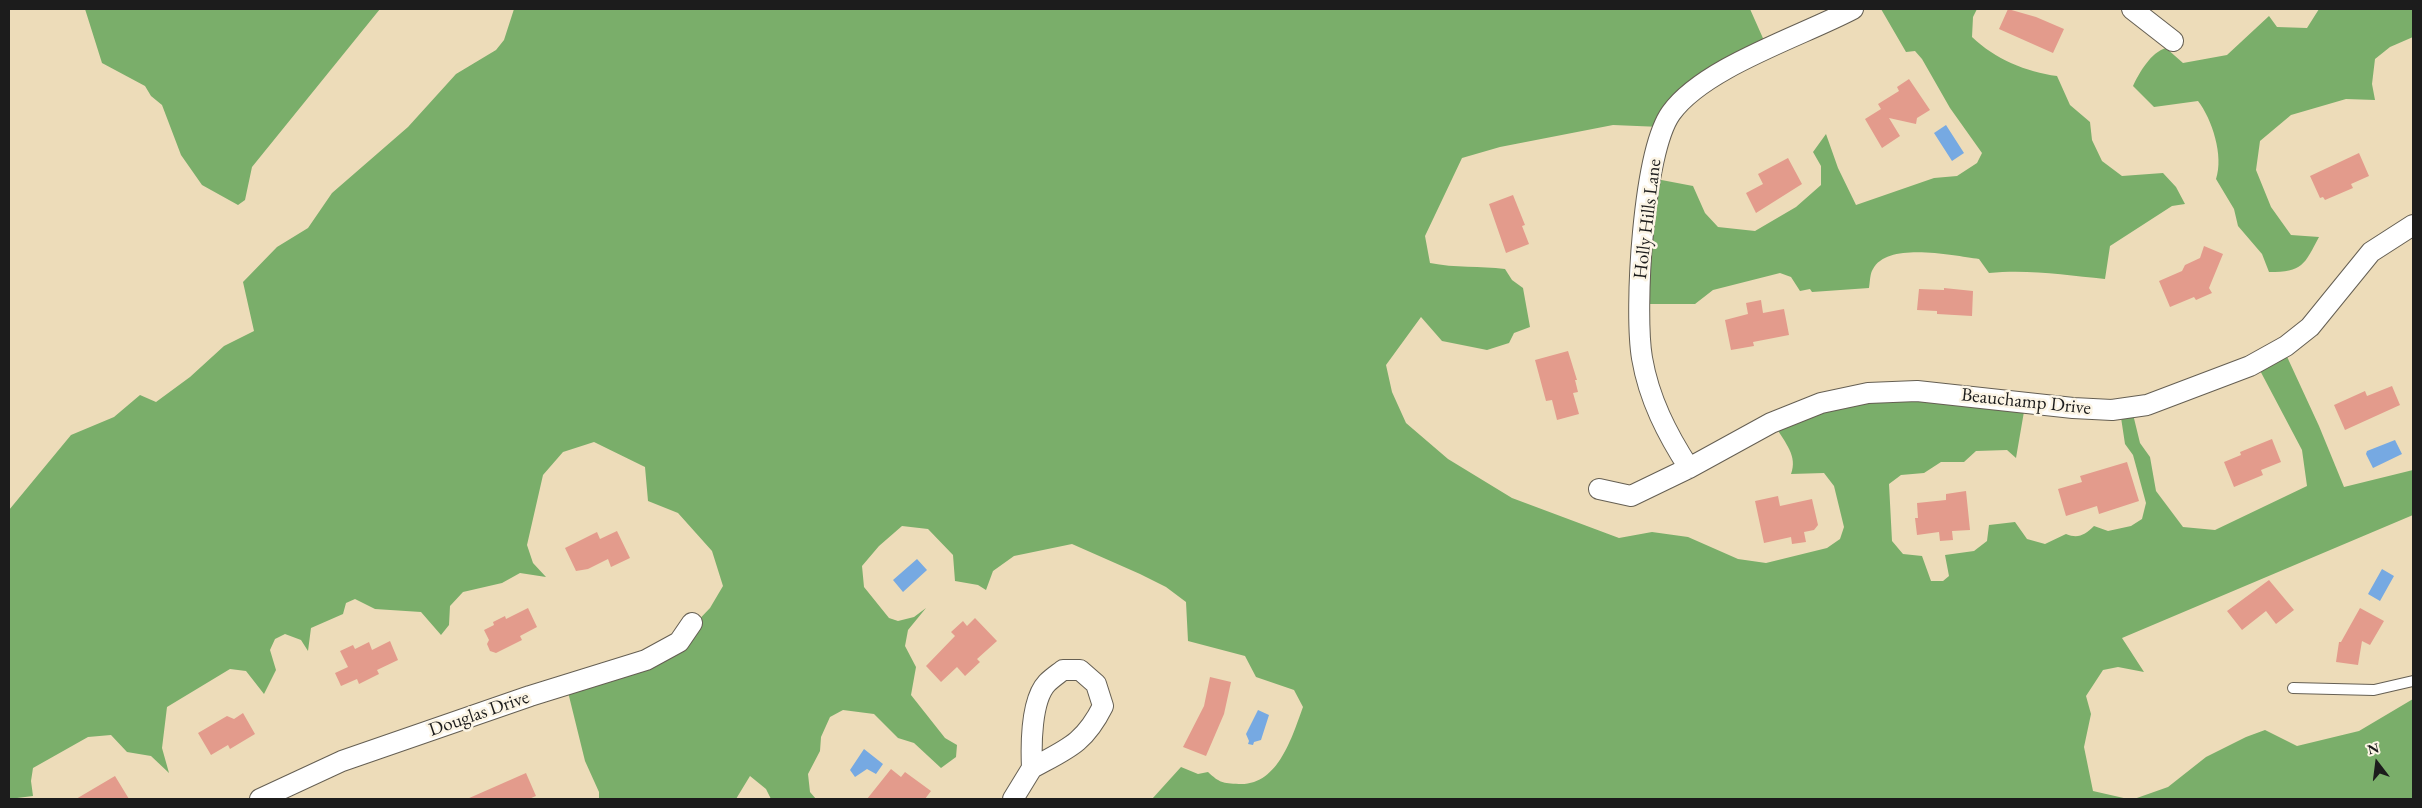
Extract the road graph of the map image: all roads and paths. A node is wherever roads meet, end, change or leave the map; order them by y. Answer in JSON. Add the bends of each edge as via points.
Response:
{"nodes":[{"id":1,"x":1853,"y":9,"type":"edge"},
{"id":2,"x":2132,"y":9,"type":"edge"},
{"id":3,"x":2173,"y":41,"type":"dead end"},
{"id":4,"x":2413,"y":225,"type":"edge"},
{"id":5,"x":1689,"y":468,"type":"junction"},
{"id":6,"x":1599,"y":490,"type":"dead end"},
{"id":7,"x":692,"y":623,"type":"dead end"},
{"id":8,"x":2413,"y":681,"type":"edge"},
{"id":9,"x":2293,"y":688,"type":"dead end"},
{"id":10,"x":1032,"y":768,"type":"junction"},
{"id":11,"x":260,"y":799,"type":"edge"},
{"id":12,"x":1013,"y":799,"type":"edge"}],
"edges":[{"from":1,"to":5,"type":"street","name":"Holly Hills Lane","via":[[1698,86],[1671,113],[1660,137],[1649,185],[1642,249],[1639,334],[1642,360],[1664,428]]},
{"from":2,"to":3,"type":"street"},
{"from":4,"to":5,"type":"street","name":"Beauchamp Drive","via":[[2371,252],[2310,327],[2286,346],[2250,366],[2147,405],[2112,410],[1917,391],[1868,393],[1821,403],[1771,423]]},
{"from":5,"to":6,"type":"street","name":"Beauchamp Drive","via":[[1631,496]]},
{"from":7,"to":11,"type":"street","name":"Douglas Drive","via":[[679,642],[646,660],[342,761]]},
{"from":8,"to":9,"type":"lane","via":[[2374,690]]},
{"from":10,"to":10,"type":"street","via":[[1030,743],[1034,712],[1046,684],[1063,670],[1080,670],[1096,684],[1103,706],[1093,726],[1074,746]]},
{"from":10,"to":12,"type":"street"}]}
